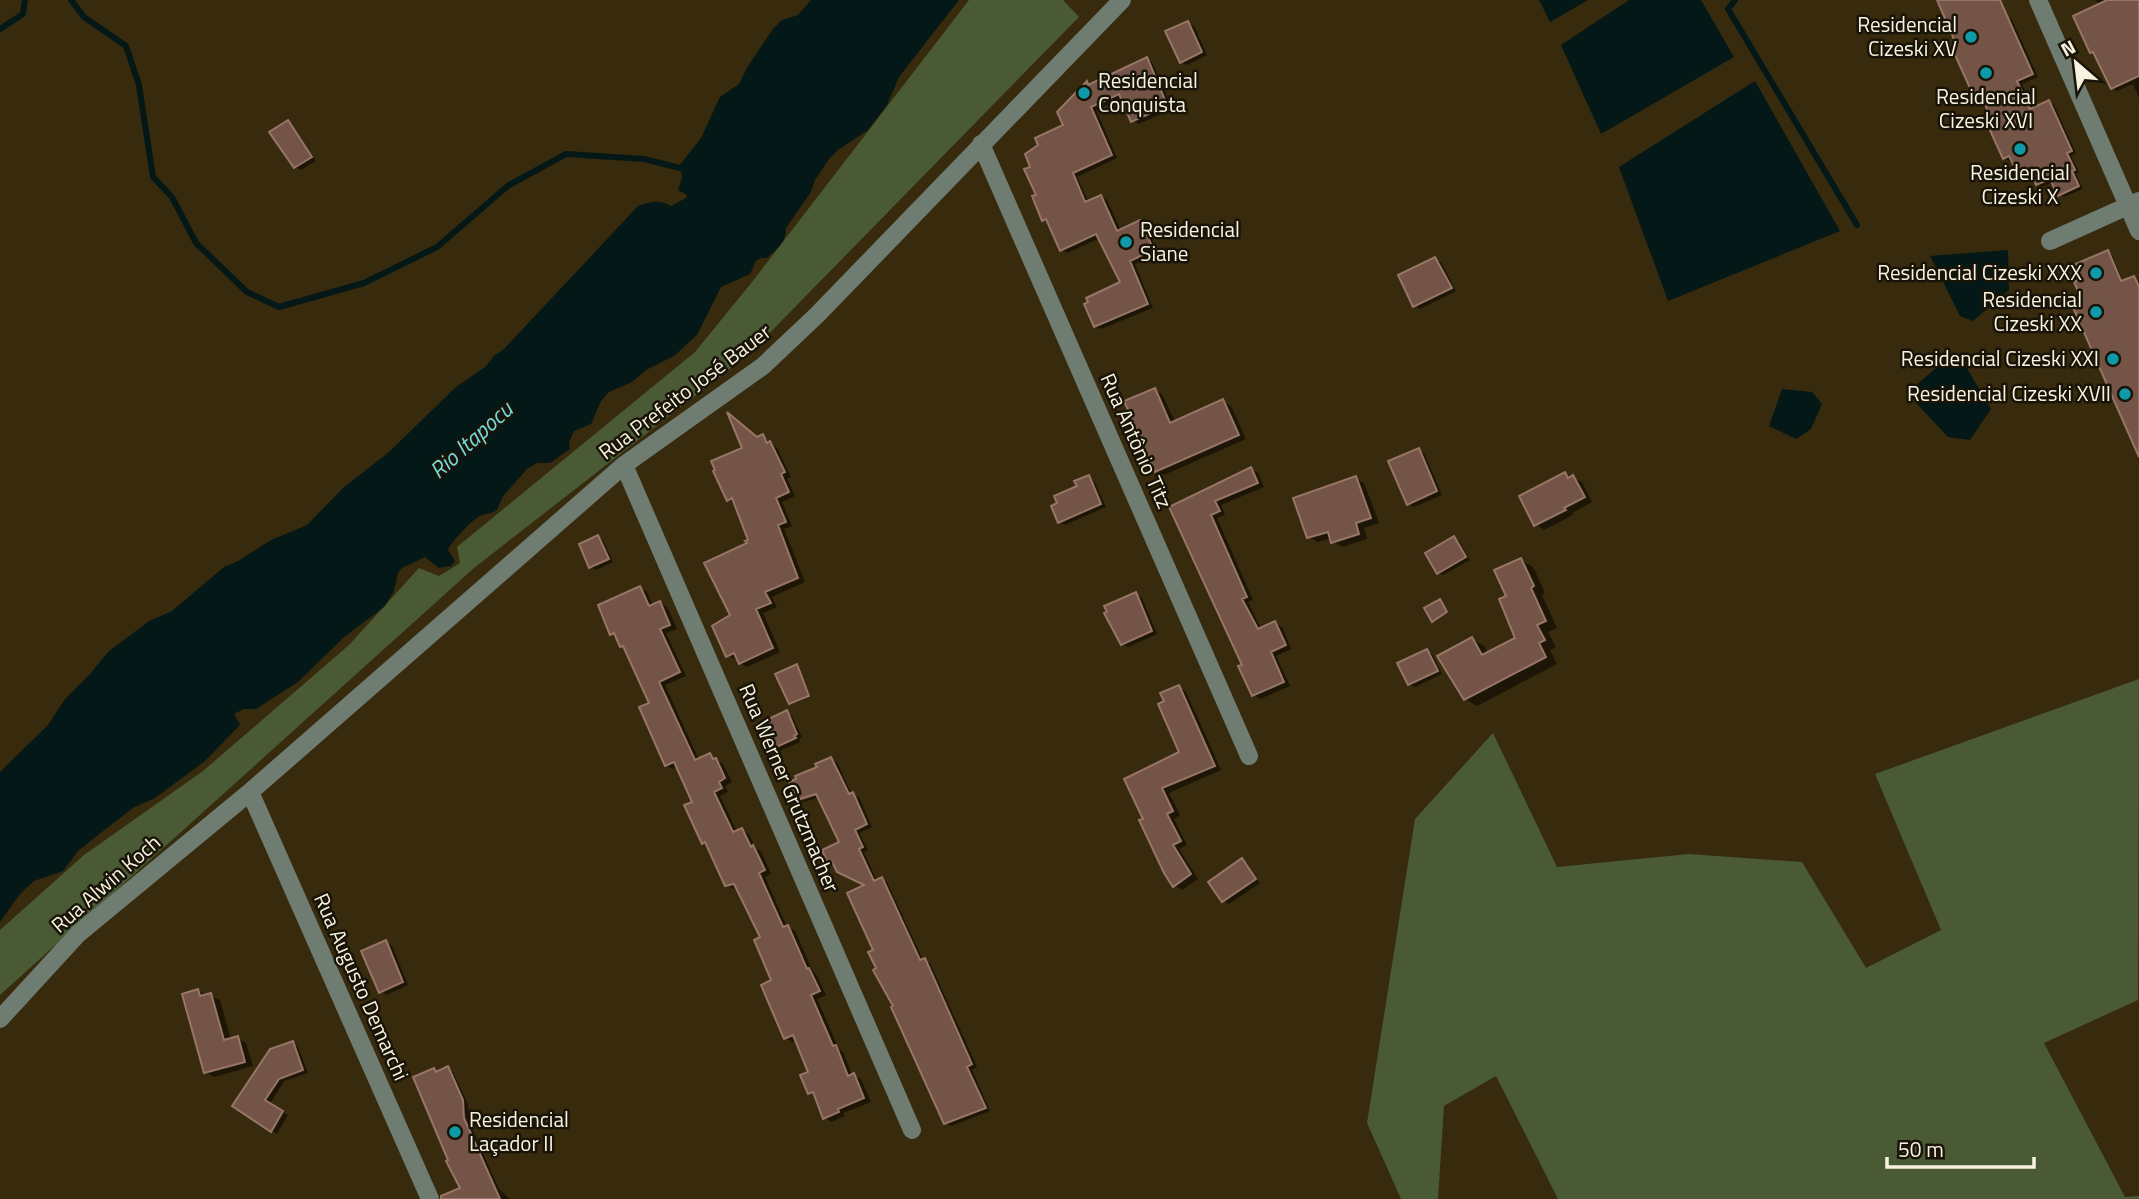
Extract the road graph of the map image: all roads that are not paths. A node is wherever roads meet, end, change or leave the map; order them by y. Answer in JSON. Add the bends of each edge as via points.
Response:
{"nodes":[{"id":1,"x":1122,"y":0,"type":"edge"},
{"id":2,"x":2038,"y":0,"type":"edge"},
{"id":3,"x":981,"y":144,"type":"junction"},
{"id":4,"x":2134,"y":204,"type":"edge"},
{"id":5,"x":2139,"y":231,"type":"edge"},
{"id":6,"x":2050,"y":241,"type":"dead end"},
{"id":7,"x":624,"y":464,"type":"junction"},
{"id":8,"x":1249,"y":756,"type":"dead end"},
{"id":9,"x":250,"y":792,"type":"junction"},
{"id":10,"x":0,"y":1019,"type":"edge"},
{"id":11,"x":912,"y":1130,"type":"dead end"},
{"id":12,"x":430,"y":1199,"type":"edge"}],
"edges":[{"from":1,"to":3,"type":"street","name":"Rua Prefeito José Bauer"},
{"from":2,"to":4,"type":"street"},
{"from":3,"to":7,"type":"street","name":"Rua Prefeito José Bauer","via":[[763,366]]},
{"from":3,"to":8,"type":"street","name":"Rua Antônio Titz"},
{"from":4,"to":5,"type":"street"},
{"from":4,"to":6,"type":"street"},
{"from":7,"to":9,"type":"street","name":"Rua Prefeito José Bauer"},
{"from":7,"to":11,"type":"street","name":"Rua Werner Grutzmacher"},
{"from":9,"to":10,"type":"street","name":"Rua Alwin Koch","via":[[78,934]]},
{"from":9,"to":12,"type":"street","name":"Rua Augusto Demarchi"}]}
